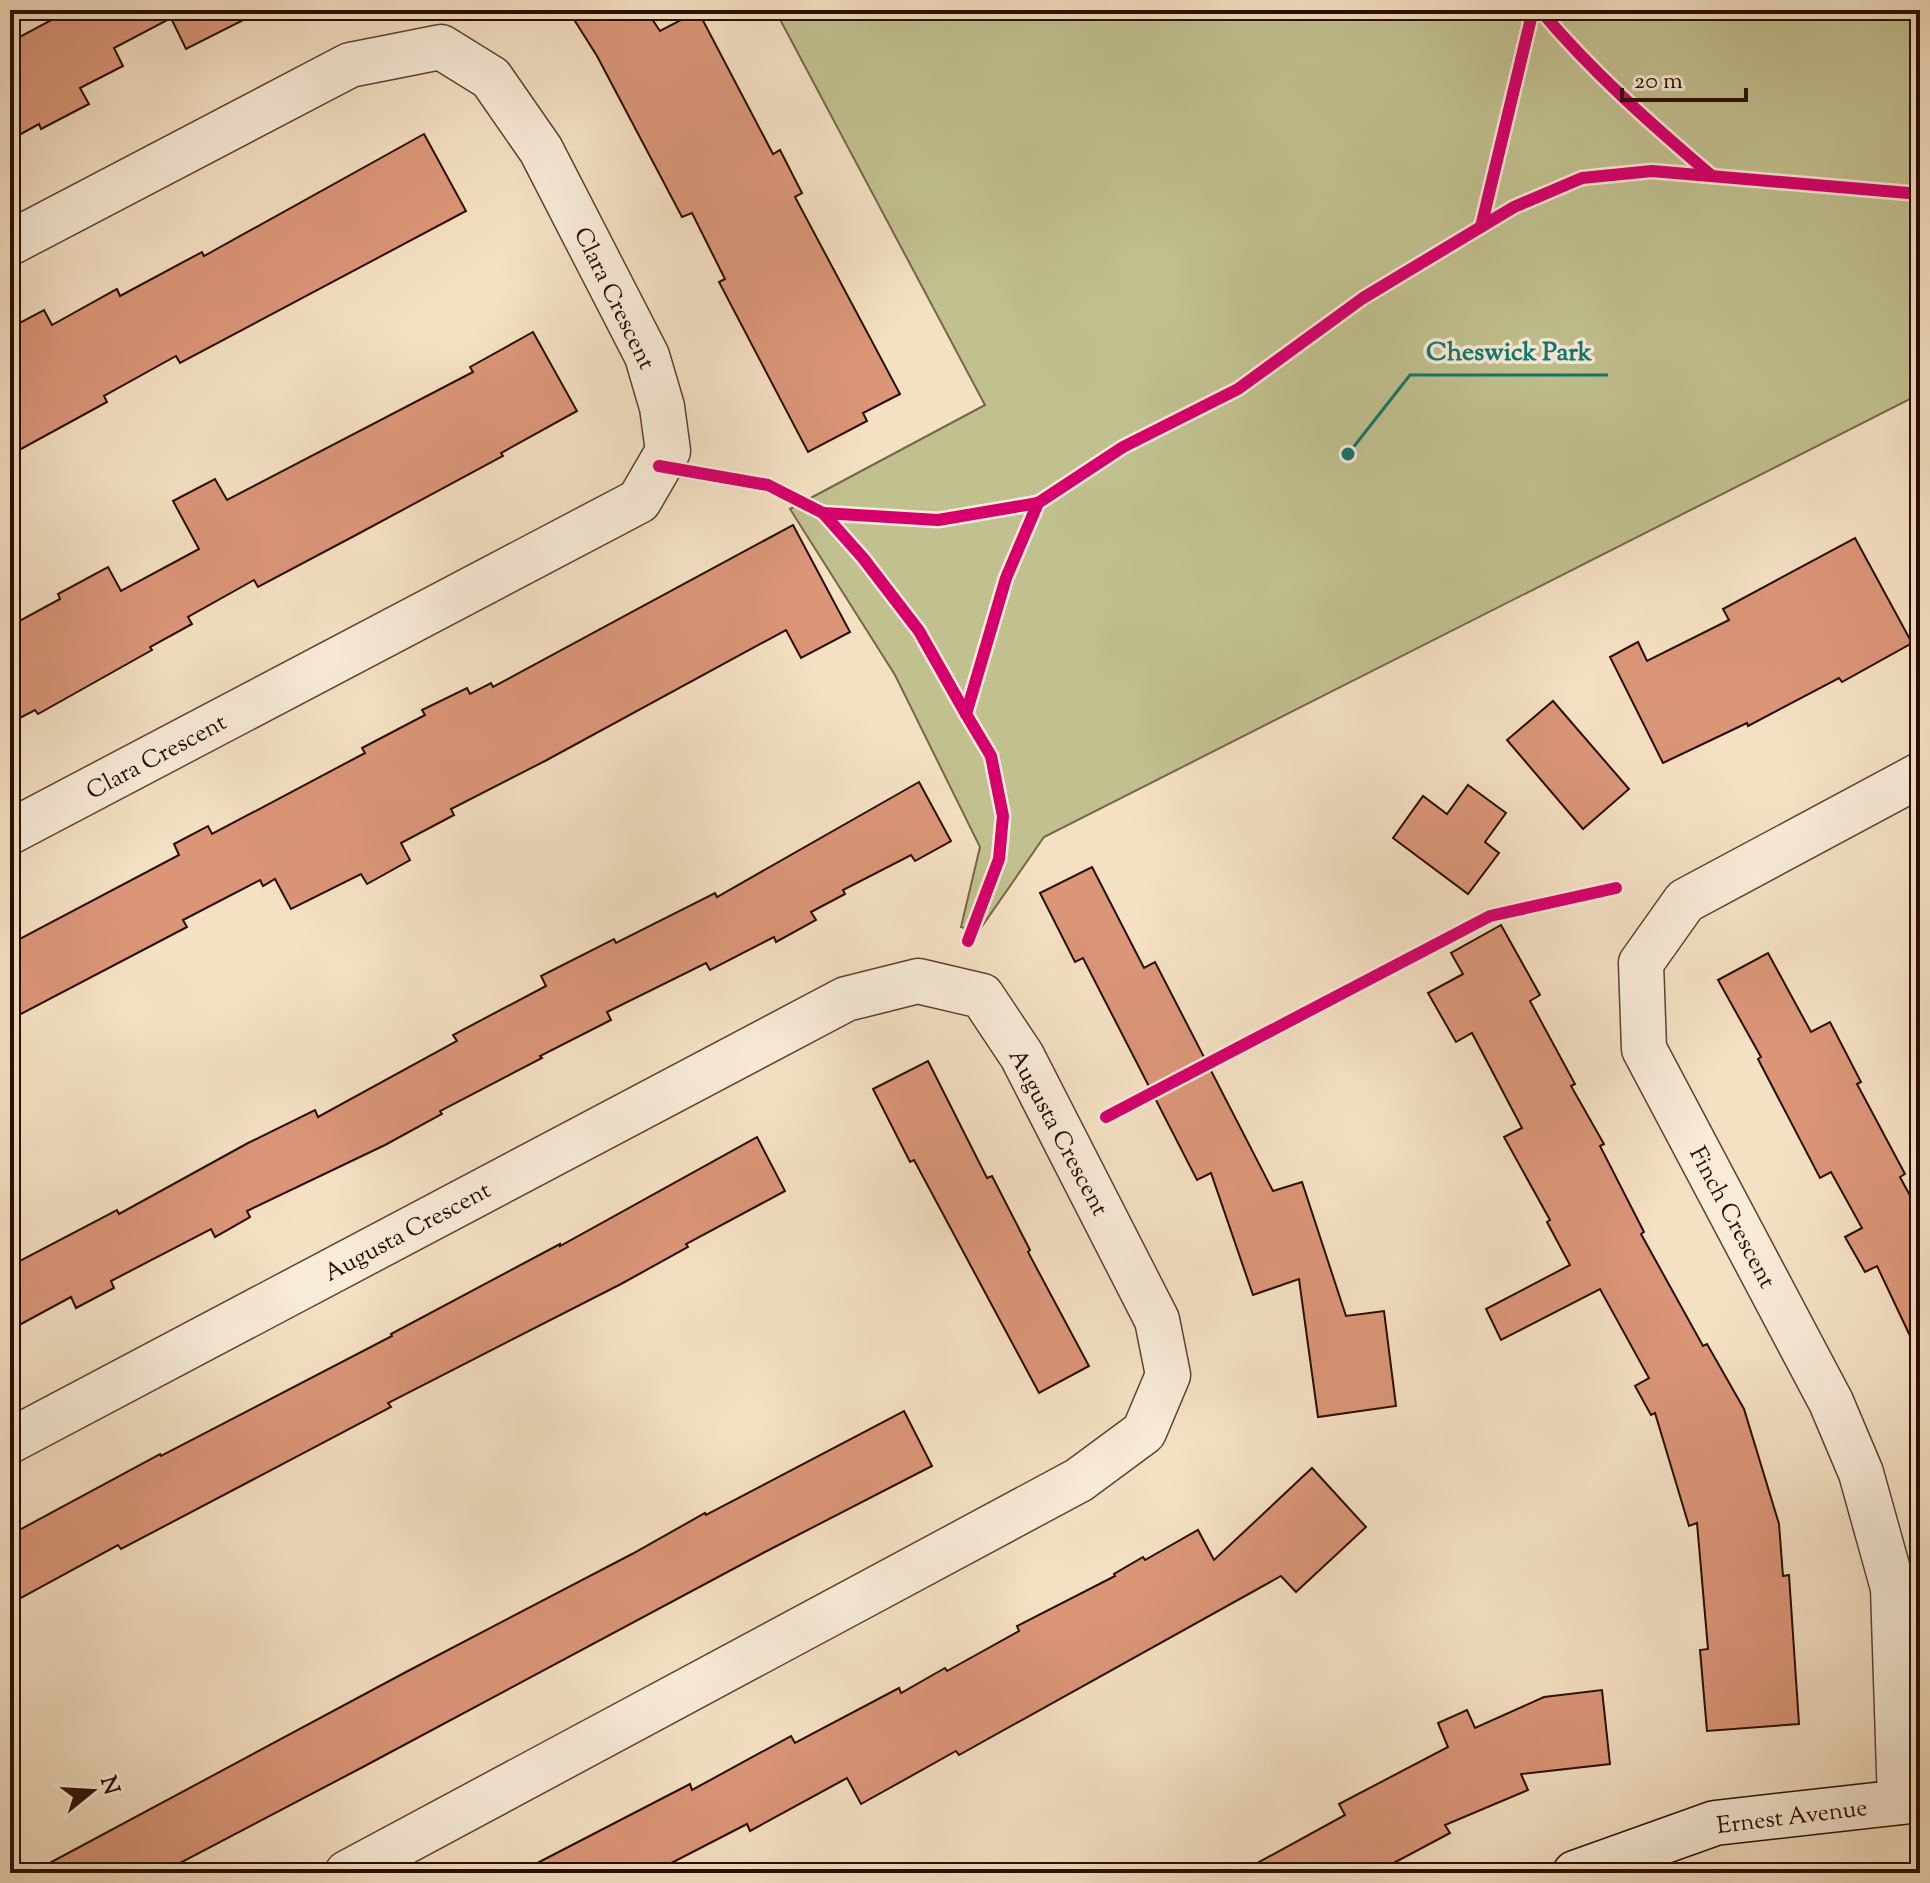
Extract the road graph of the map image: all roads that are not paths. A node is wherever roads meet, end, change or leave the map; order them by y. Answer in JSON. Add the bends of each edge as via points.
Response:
{"nodes":[{"id":1,"x":10,"y":243,"type":"edge"},
{"id":2,"x":1920,"y":775,"type":"edge"},
{"id":3,"x":10,"y":832,"type":"edge"},
{"id":4,"x":10,"y":1441,"type":"edge"},
{"id":5,"x":1910,"y":1801,"type":"edge"},
{"id":6,"x":347,"y":1873,"type":"edge"},
{"id":7,"x":1575,"y":1873,"type":"edge"}],
"edges":[{"from":1,"to":3,"type":"street","name":"Clara Crescent","via":[[350,65],[441,47],[491,78],[541,150],[647,356],[668,451],[639,501]]},
{"from":2,"to":5,"type":"street","name":"Finch Crescent","via":[[1685,901],[1641,963],[1644,1049],[1831,1402],[1861,1473],[1893,1588]]},
{"from":4,"to":6,"type":"street","name":"Augusta Crescent","via":[[846,999],[918,981],[982,996],[1022,1056],[1157,1320],[1168,1375],[1144,1432],[1079,1480]]},
{"from":5,"to":7,"type":"street","name":"Ernest Avenue","via":[[1715,1823]]}]}
